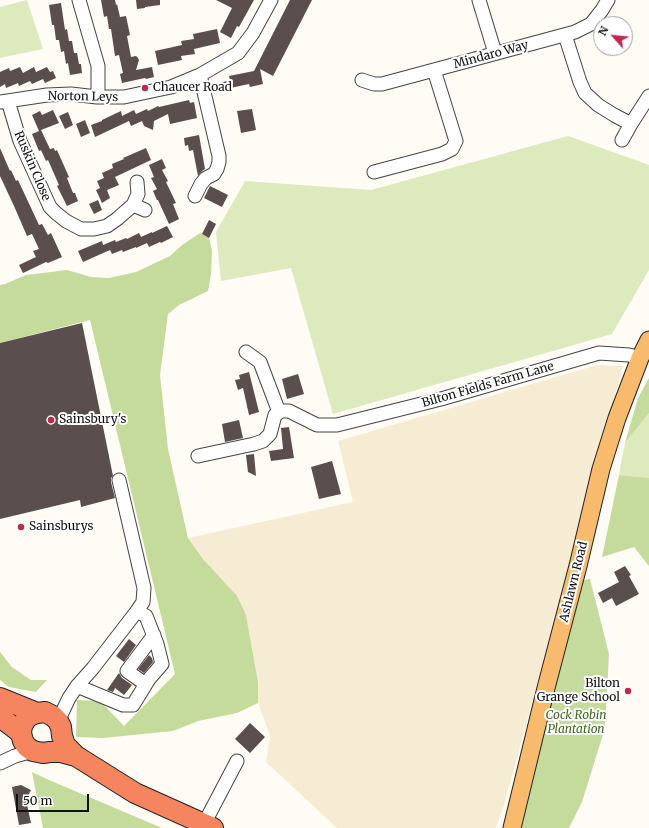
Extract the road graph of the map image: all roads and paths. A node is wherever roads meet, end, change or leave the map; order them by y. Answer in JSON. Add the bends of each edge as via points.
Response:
{"nodes":[{"id":1,"x":78,"y":0,"type":"edge"},
{"id":2,"x":271,"y":0,"type":"edge"},
{"id":3,"x":479,"y":0,"type":"edge"},
{"id":4,"x":608,"y":0,"type":"edge"},
{"id":5,"x":565,"y":35,"type":"junction"},
{"id":6,"x":496,"y":54,"type":"junction"},
{"id":7,"x":434,"y":70,"type":"junction"},
{"id":8,"x":200,"y":75,"type":"junction"},
{"id":9,"x":362,"y":80,"type":"dead end"},
{"id":10,"x":649,"y":96,"type":"edge"},
{"id":11,"x":97,"y":97,"type":"junction"},
{"id":12,"x":4,"y":101,"type":"edge"},
{"id":13,"x":631,"y":124,"type":"junction"},
{"id":14,"x":622,"y":140,"type":"dead end"},
{"id":15,"x":374,"y":172,"type":"dead end"},
{"id":16,"x":137,"y":182,"type":"dead end"},
{"id":17,"x":195,"y":196,"type":"dead end"},
{"id":18,"x":649,"y":340,"type":"edge"},
{"id":19,"x":246,"y":352,"type":"dead end"},
{"id":20,"x":640,"y":358,"type":"junction"},
{"id":21,"x":279,"y":412,"type":"junction"},
{"id":22,"x":198,"y":456,"type":"dead end"},
{"id":23,"x":119,"y":480,"type":"dead end"},
{"id":24,"x":137,"y":611,"type":"junction"},
{"id":25,"x":154,"y":634,"type":"junction"},
{"id":26,"x":147,"y":681,"type":"junction"},
{"id":27,"x":79,"y":683,"type":"junction"},
{"id":28,"x":0,"y":698,"type":"edge"},
{"id":29,"x":0,"y":717,"type":"edge"},
{"id":30,"x":50,"y":721,"type":"junction"},
{"id":31,"x":28,"y":747,"type":"junction"},
{"id":32,"x":76,"y":756,"type":"junction"},
{"id":33,"x":237,"y":761,"type":"dead end"},
{"id":34,"x":0,"y":763,"type":"edge"},
{"id":35,"x":208,"y":826,"type":"edge"},
{"id":36,"x":512,"y":828,"type":"edge"}],
"edges":[{"from":1,"to":11,"type":"street","via":[[98,66]]},
{"from":2,"to":8,"type":"street","name":"Norton Leys","via":[[253,33],[238,53]]},
{"from":3,"to":6,"type":"street"},
{"from":4,"to":5,"type":"street","name":"Mindaro Way","via":[[591,24]]},
{"from":5,"to":6,"type":"street","name":"Mindaro Way"},
{"from":5,"to":13,"type":"street","via":[[585,94],[598,105]]},
{"from":6,"to":7,"type":"street","name":"Mindaro Way"},
{"from":7,"to":9,"type":"street","name":"Mindaro Way","via":[[382,84]]},
{"from":7,"to":15,"type":"street","via":[[456,142],[452,149]]},
{"from":8,"to":11,"type":"street","name":"Norton Leys","via":[[171,87],[124,97]]},
{"from":8,"to":17,"type":"street","via":[[219,162],[214,174],[206,178]]},
{"from":10,"to":13,"type":"street"},
{"from":11,"to":12,"type":"street","name":"Norton Leys","via":[[47,95]]},
{"from":12,"to":16,"type":"street","name":"Ruskin Close","via":[[9,107],[20,141],[50,207],[66,221],[81,229],[107,226],[139,208]]},
{"from":13,"to":14,"type":"street"},
{"from":18,"to":20,"type":"main road","name":"Ashlawn Road"},
{"from":19,"to":21,"type":"street","via":[[260,362]]},
{"from":20,"to":21,"type":"street","name":"Bilton Fields Farm Lane","via":[[599,353],[441,399],[337,425],[317,425],[289,411]]},
{"from":20,"to":36,"type":"main road","name":"Ashlawn Road","via":[[617,418],[602,469]]},
{"from":21,"to":22,"type":"street","via":[[270,434],[263,441]]},
{"from":23,"to":24,"type":"street","via":[[144,588],[144,602]]},
{"from":24,"to":25,"type":"street","via":[[146,616]]},
{"from":24,"to":27,"type":"street"},
{"from":25,"to":26,"type":"street","via":[[162,664]]},
{"from":25,"to":26,"type":"street","via":[[127,671]]},
{"from":26,"to":27,"type":"street","via":[[133,705],[123,705]]},
{"from":27,"to":30,"type":"street"},
{"from":28,"to":30,"type":"highway"},
{"from":29,"to":31,"type":"highway"},
{"from":30,"to":31,"type":"highway","via":[[31,715],[26,719],[22,726]]},
{"from":30,"to":31,"type":"highway","via":[[59,743],[55,748]]},
{"from":30,"to":32,"type":"highway","via":[[65,745]]},
{"from":31,"to":32,"type":"highway"},
{"from":31,"to":34,"type":"street"},
{"from":32,"to":35,"type":"highway","via":[[135,793]]},
{"from":33,"to":35,"type":"street"}]}
